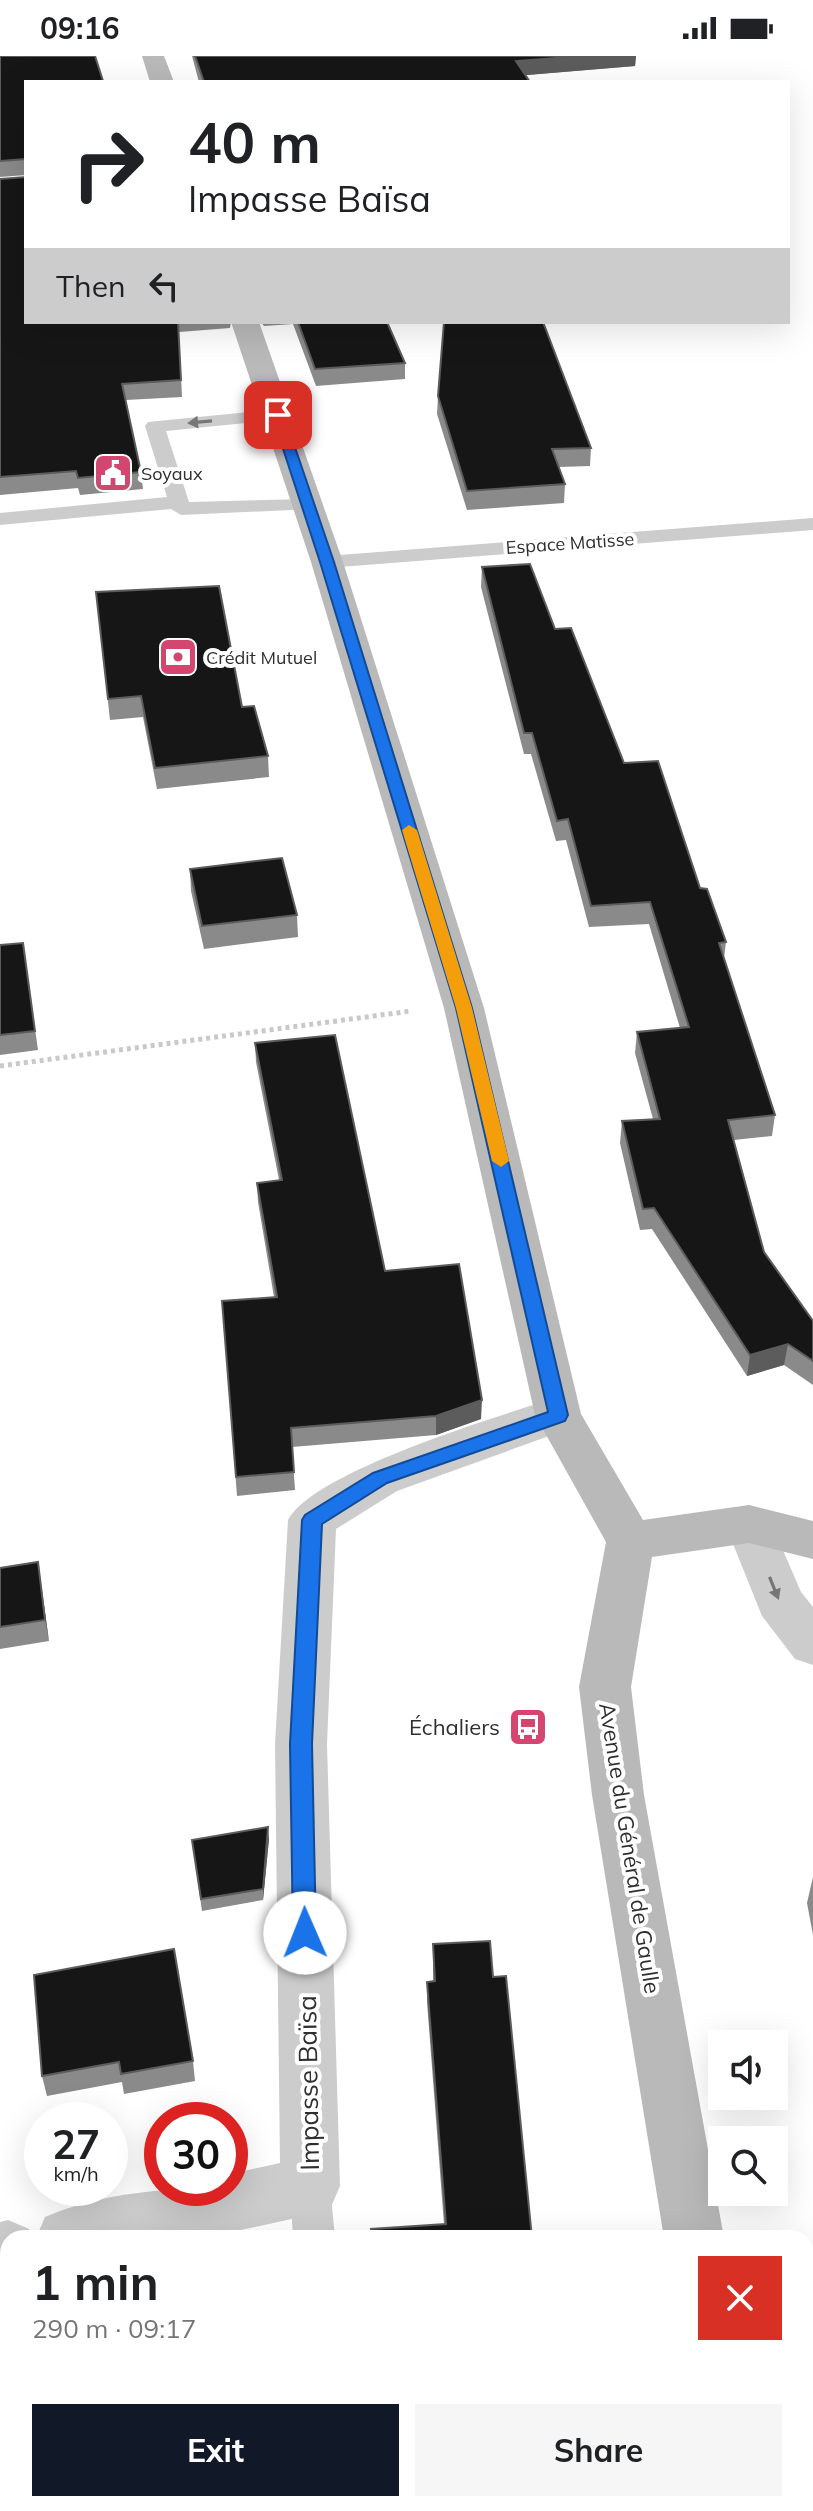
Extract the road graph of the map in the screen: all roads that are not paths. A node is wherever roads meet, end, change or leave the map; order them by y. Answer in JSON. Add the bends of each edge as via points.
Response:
{"nodes":[{"id":1,"x":153,"y":56,"type":"edge"},
{"id":2,"x":161,"y":80,"type":"edge"},
{"id":3,"x":246,"y":324,"type":"edge"},
{"id":4,"x":278,"y":415,"type":"junction"},
{"id":5,"x":178,"y":502,"type":"junction"},
{"id":6,"x":307,"y":505,"type":"junction"},
{"id":7,"x":0,"y":519,"type":"edge"},
{"id":8,"x":813,"y":524,"type":"edge"},
{"id":9,"x":327,"y":562,"type":"junction"},
{"id":10,"x":558,"y":1415,"type":"junction"},
{"id":11,"x":749,"y":1524,"type":"junction"},
{"id":12,"x":813,"y":1540,"type":"edge"},
{"id":13,"x":630,"y":1541,"type":"junction"},
{"id":14,"x":813,"y":1644,"type":"edge"},
{"id":15,"x":310,"y":2186,"type":"junction"},
{"id":16,"x":104,"y":2230,"type":"edge"},
{"id":17,"x":313,"y":2230,"type":"edge"},
{"id":18,"x":693,"y":2230,"type":"edge"}],
"edges":[{"from":1,"to":2,"type":"main road"},
{"from":3,"to":4,"type":"main road"},
{"from":4,"to":5,"type":"lane","one_way":true,"via":[[155,426]]},
{"from":4,"to":6,"type":"main road"},
{"from":5,"to":6,"type":"lane","via":[[181,509]]},
{"from":5,"to":7,"type":"lane"},
{"from":6,"to":9,"type":"main road"},
{"from":8,"to":9,"type":"lane","name":"Espace Matisse"},
{"from":9,"to":10,"type":"main road","via":[[464,1008]]},
{"from":10,"to":13,"type":"main road"},
{"from":10,"to":15,"type":"street","name":"Impasse Baïsa","via":[[380,1478],[312,1520],[301,1744]]},
{"from":11,"to":12,"type":"main road"},
{"from":11,"to":13,"type":"main road"},
{"from":11,"to":14,"type":"street","one_way":true,"via":[[780,1602]]},
{"from":13,"to":18,"type":"main road","name":"Avenue du Général de Gaulle","via":[[605,1687],[618,1795]]},
{"from":15,"to":16,"type":"street","name":"Impasse Baïsa"},
{"from":15,"to":17,"type":"lane"}]}
